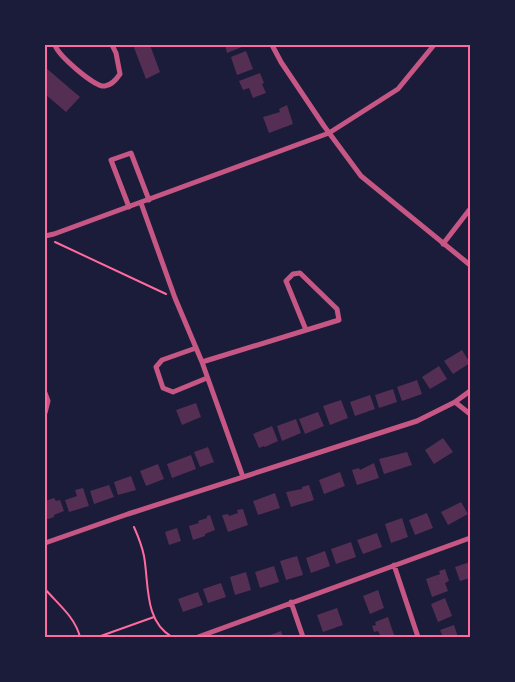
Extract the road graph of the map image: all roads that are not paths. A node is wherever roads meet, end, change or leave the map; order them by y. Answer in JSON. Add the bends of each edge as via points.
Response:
{"nodes":[{"id":1,"x":55,"y":45,"type":"edge"},
{"id":2,"x":112,"y":45,"type":"edge"},
{"id":3,"x":272,"y":45,"type":"edge"},
{"id":4,"x":434,"y":45,"type":"edge"},
{"id":5,"x":329,"y":133,"type":"junction"},
{"id":6,"x":149,"y":200,"type":"junction"},
{"id":7,"x":141,"y":203,"type":"junction"},
{"id":8,"x":129,"y":207,"type":"junction"},
{"id":9,"x":470,"y":209,"type":"edge"},
{"id":10,"x":45,"y":236,"type":"edge"},
{"id":11,"x":443,"y":244,"type":"junction"},
{"id":12,"x":470,"y":265,"type":"edge"},
{"id":13,"x":306,"y":330,"type":"junction"},
{"id":14,"x":196,"y":348,"type":"junction"},
{"id":15,"x":202,"y":362,"type":"junction"},
{"id":16,"x":207,"y":378,"type":"junction"},
{"id":17,"x":470,"y":391,"type":"edge"},
{"id":18,"x":45,"y":393,"type":"edge"},
{"id":19,"x":455,"y":402,"type":"junction"},
{"id":20,"x":45,"y":413,"type":"edge"},
{"id":21,"x":470,"y":414,"type":"edge"},
{"id":22,"x":243,"y":478,"type":"junction"},
{"id":23,"x":470,"y":538,"type":"edge"},
{"id":24,"x":45,"y":543,"type":"edge"},
{"id":25,"x":394,"y":565,"type":"junction"},
{"id":26,"x":290,"y":602,"type":"junction"},
{"id":27,"x":198,"y":637,"type":"edge"},
{"id":28,"x":303,"y":637,"type":"edge"},
{"id":29,"x":418,"y":637,"type":"edge"}],
"edges":[{"from":1,"to":2,"type":"street","via":[[59,54],[99,86],[107,86],[120,74]]},
{"from":3,"to":5,"type":"street"},
{"from":4,"to":5,"type":"street","via":[[398,89]]},
{"from":5,"to":6,"type":"street"},
{"from":5,"to":11,"type":"street","via":[[361,176]]},
{"from":6,"to":7,"type":"street"},
{"from":6,"to":8,"type":"street","via":[[131,153],[111,160]]},
{"from":7,"to":8,"type":"street"},
{"from":7,"to":14,"type":"street"},
{"from":8,"to":10,"type":"street"},
{"from":9,"to":11,"type":"street"},
{"from":11,"to":12,"type":"street"},
{"from":13,"to":13,"type":"street","via":[[286,280],[292,274],[300,273],[337,308],[339,320]]},
{"from":13,"to":15,"type":"street"},
{"from":14,"to":15,"type":"street"},
{"from":14,"to":16,"type":"street","via":[[162,360],[156,367],[163,388],[173,392]]},
{"from":15,"to":16,"type":"street"},
{"from":16,"to":22,"type":"street"},
{"from":17,"to":19,"type":"street"},
{"from":18,"to":20,"type":"street","via":[[48,401]]},
{"from":19,"to":21,"type":"street"},
{"from":19,"to":22,"type":"street","via":[[417,421]]},
{"from":22,"to":24,"type":"street"},
{"from":23,"to":25,"type":"street"},
{"from":25,"to":26,"type":"street"},
{"from":25,"to":29,"type":"street"},
{"from":26,"to":27,"type":"street"},
{"from":26,"to":28,"type":"street"}]}
